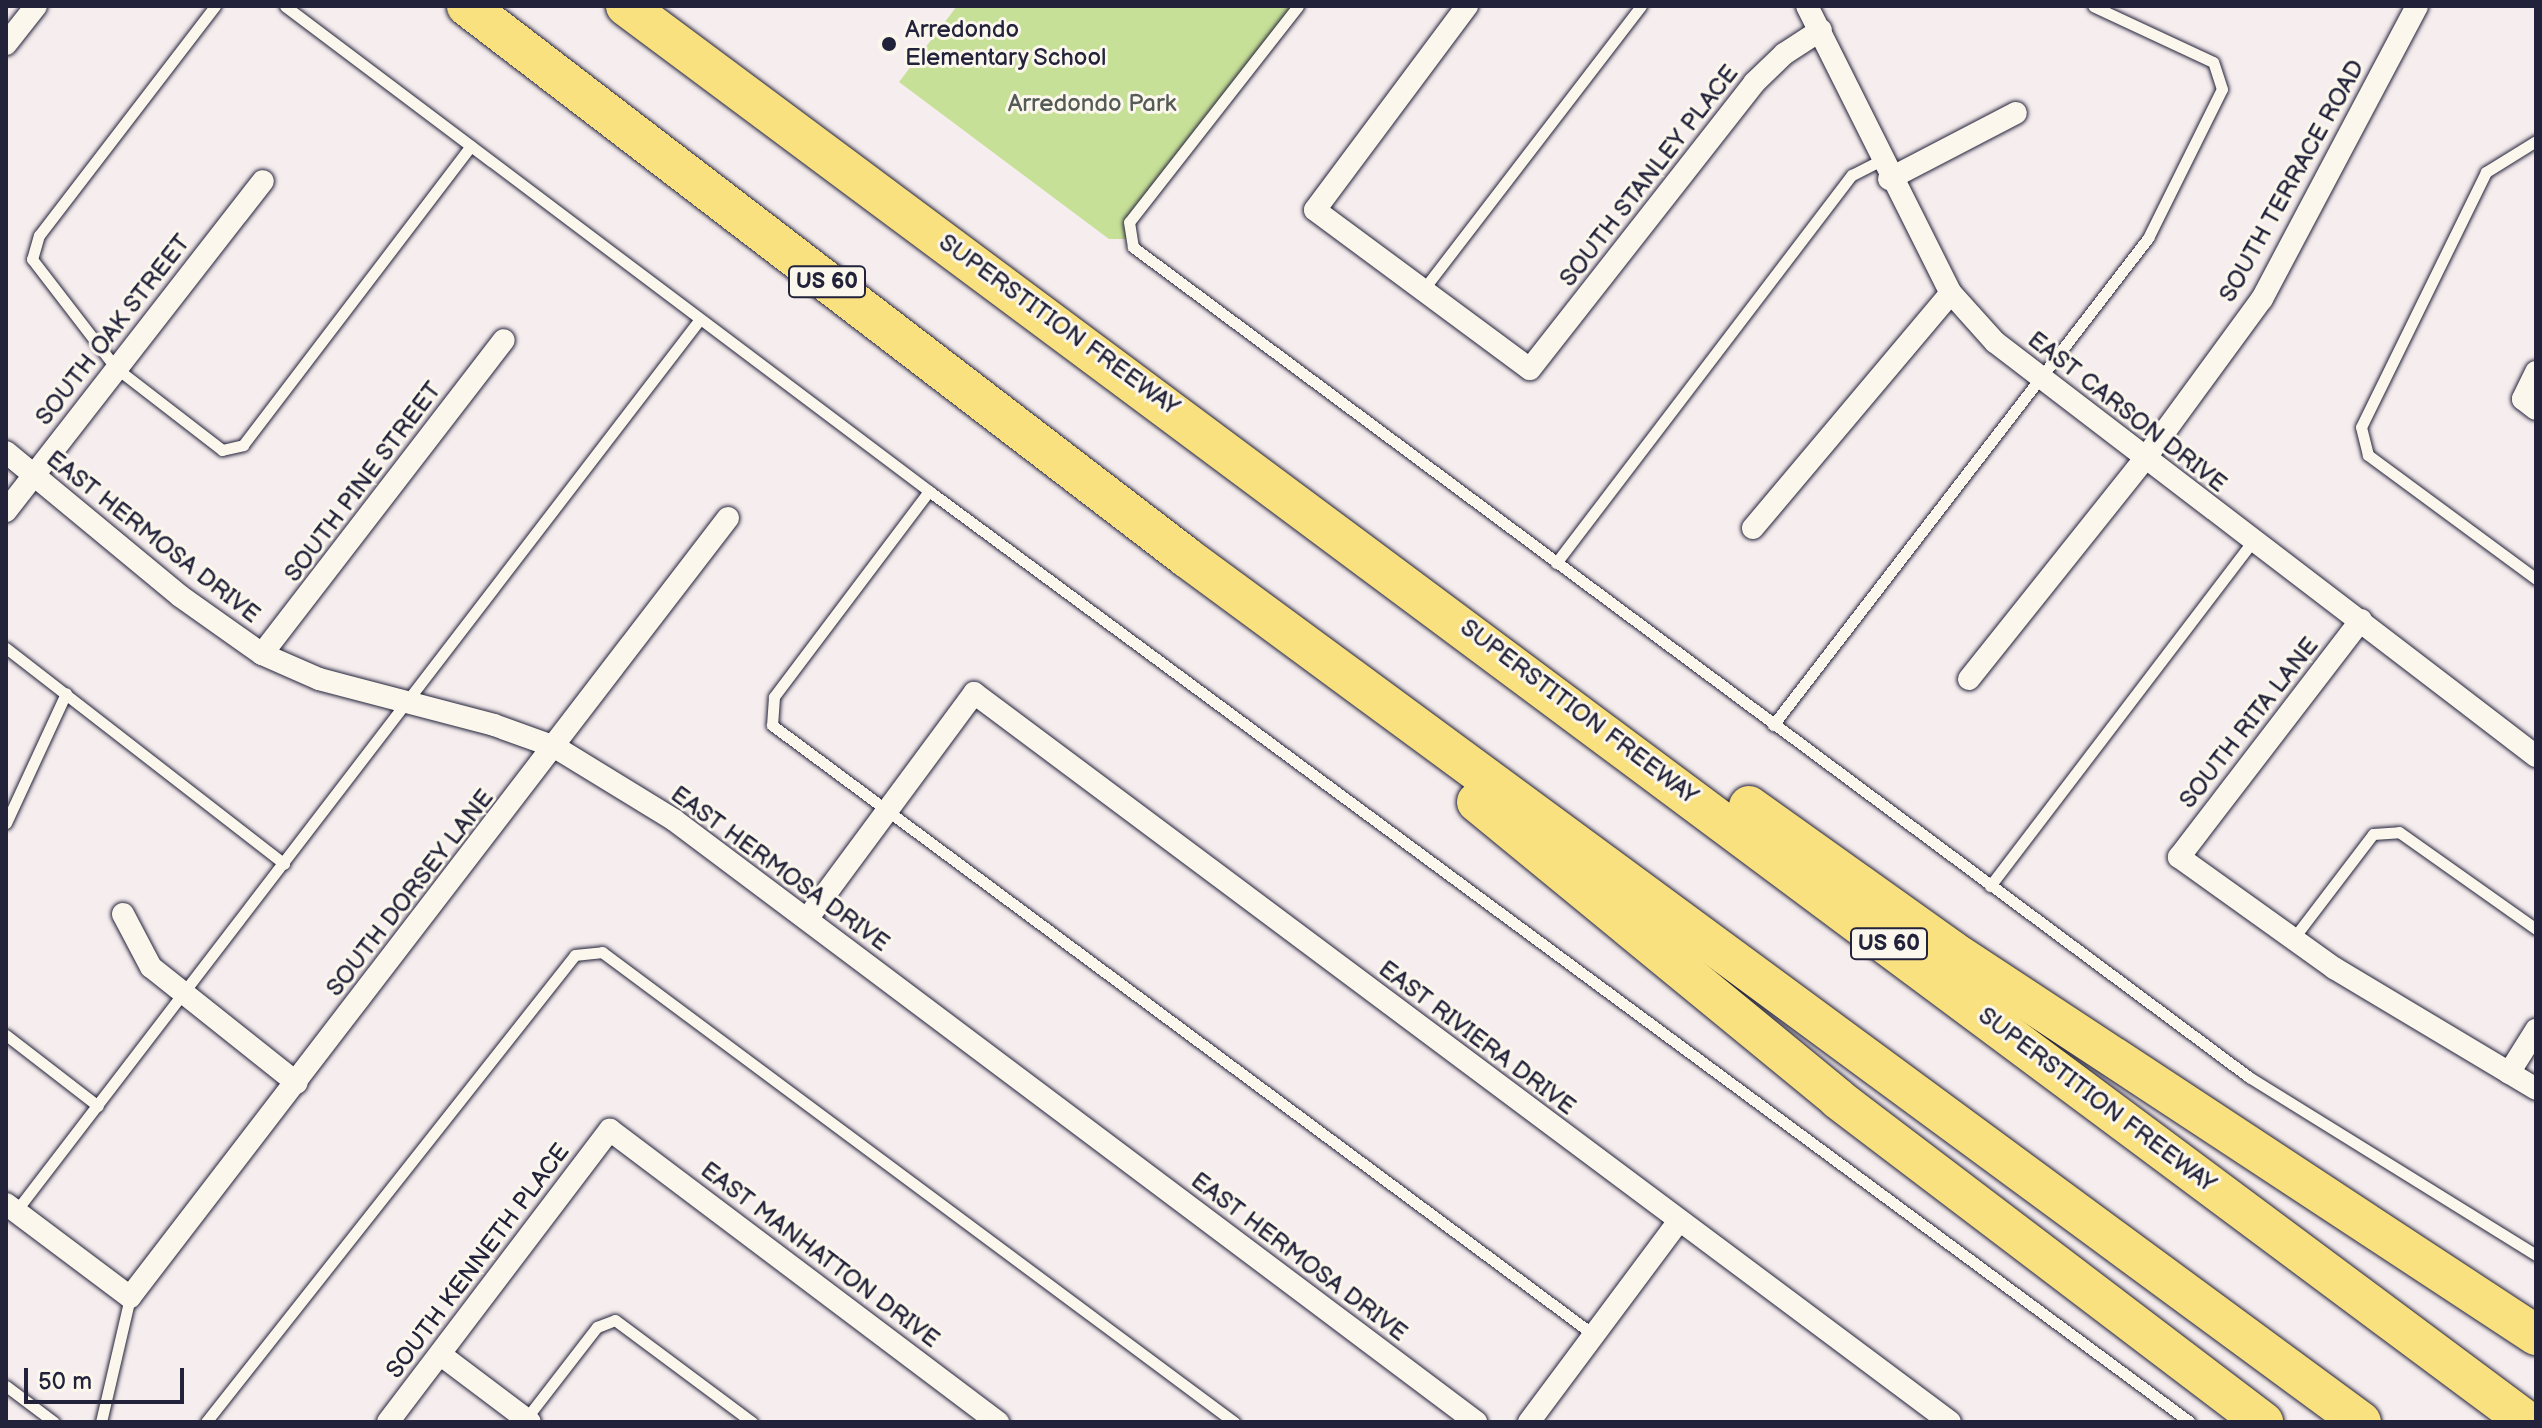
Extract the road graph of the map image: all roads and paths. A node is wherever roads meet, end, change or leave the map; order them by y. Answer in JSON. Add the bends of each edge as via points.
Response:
{"nodes":[{"id":1,"x":36,"y":6,"type":"edge"},
{"id":2,"x":215,"y":6,"type":"edge"},
{"id":3,"x":285,"y":6,"type":"edge"},
{"id":4,"x":467,"y":6,"type":"edge"},
{"id":5,"x":626,"y":6,"type":"edge"},
{"id":6,"x":638,"y":6,"type":"edge"},
{"id":7,"x":1298,"y":6,"type":"edge"},
{"id":8,"x":1467,"y":6,"type":"edge"},
{"id":9,"x":1641,"y":6,"type":"edge"},
{"id":10,"x":1807,"y":6,"type":"edge"},
{"id":11,"x":2093,"y":6,"type":"edge"},
{"id":12,"x":2417,"y":6,"type":"edge"},
{"id":13,"x":1821,"y":30,"type":"junction"},
{"id":14,"x":6,"y":44,"type":"edge"},
{"id":15,"x":706,"y":65,"type":"junction"},
{"id":16,"x":2016,"y":113,"type":"dead end"},
{"id":17,"x":2536,"y":141,"type":"edge"},
{"id":18,"x":471,"y":146,"type":"junction"},
{"id":19,"x":1885,"y":169,"type":"junction"},
{"id":20,"x":263,"y":181,"type":"dead end"},
{"id":21,"x":1423,"y":290,"type":"junction"},
{"id":22,"x":1951,"y":293,"type":"junction"},
{"id":23,"x":700,"y":319,"type":"junction"},
{"id":24,"x":504,"y":340,"type":"dead end"},
{"id":25,"x":116,"y":368,"type":"junction"},
{"id":26,"x":2536,"y":372,"type":"edge"},
{"id":27,"x":2038,"y":379,"type":"junction"},
{"id":28,"x":2529,"y":404,"type":"edge"},
{"id":29,"x":6,"y":452,"type":"edge"},
{"id":30,"x":2144,"y":460,"type":"junction"},
{"id":31,"x":1251,"y":467,"type":"junction"},
{"id":32,"x":33,"y":477,"type":"junction"},
{"id":33,"x":929,"y":491,"type":"junction"},
{"id":34,"x":6,"y":511,"type":"edge"},
{"id":35,"x":728,"y":518,"type":"dead end"},
{"id":36,"x":1753,"y":528,"type":"dead end"},
{"id":37,"x":2253,"y":541,"type":"junction"},
{"id":38,"x":1186,"y":557,"type":"junction"},
{"id":39,"x":1556,"y":563,"type":"junction"},
{"id":40,"x":2536,"y":579,"type":"edge"},
{"id":41,"x":2361,"y":620,"type":"junction"},
{"id":42,"x":6,"y":648,"type":"edge"},
{"id":43,"x":262,"y":654,"type":"junction"},
{"id":44,"x":1969,"y":679,"type":"dead end"},
{"id":45,"x":66,"y":693,"type":"junction"},
{"id":46,"x":407,"y":705,"type":"junction"},
{"id":47,"x":1773,"y":725,"type":"junction"},
{"id":48,"x":555,"y":747,"type":"junction"},
{"id":49,"x":2536,"y":756,"type":"edge"},
{"id":50,"x":887,"y":811,"type":"junction"},
{"id":51,"x":6,"y":823,"type":"edge"},
{"id":52,"x":284,"y":864,"type":"junction"},
{"id":53,"x":1990,"y":886,"type":"junction"},
{"id":54,"x":123,"y":914,"type":"dead end"},
{"id":55,"x":807,"y":919,"type":"junction"},
{"id":56,"x":2536,"y":929,"type":"edge"},
{"id":57,"x":2293,"y":939,"type":"junction"},
{"id":58,"x":185,"y":993,"type":"junction"},
{"id":59,"x":2536,"y":1030,"type":"edge"},
{"id":60,"x":6,"y":1035,"type":"edge"},
{"id":61,"x":2509,"y":1073,"type":"junction"},
{"id":62,"x":297,"y":1083,"type":"junction"},
{"id":63,"x":2536,"y":1089,"type":"edge"},
{"id":64,"x":98,"y":1106,"type":"junction"},
{"id":65,"x":610,"y":1130,"type":"joint"},
{"id":66,"x":11,"y":1208,"type":"edge"},
{"id":67,"x":1679,"y":1221,"type":"junction"},
{"id":68,"x":2536,"y":1255,"type":"edge"},
{"id":69,"x":130,"y":1297,"type":"junction"},
{"id":70,"x":2536,"y":1335,"type":"edge"},
{"id":71,"x":1595,"y":1336,"type":"junction"},
{"id":72,"x":441,"y":1355,"type":"junction"},
{"id":73,"x":6,"y":1386,"type":"edge"},
{"id":74,"x":527,"y":1421,"type":"edge"},
{"id":75,"x":54,"y":1422,"type":"edge"},
{"id":76,"x":101,"y":1422,"type":"edge"},
{"id":77,"x":206,"y":1422,"type":"edge"},
{"id":78,"x":388,"y":1422,"type":"edge"},
{"id":79,"x":752,"y":1422,"type":"edge"},
{"id":80,"x":998,"y":1422,"type":"edge"},
{"id":81,"x":1234,"y":1422,"type":"edge"},
{"id":82,"x":1476,"y":1422,"type":"edge"},
{"id":83,"x":1529,"y":1422,"type":"edge"},
{"id":84,"x":1950,"y":1422,"type":"edge"},
{"id":85,"x":2190,"y":1422,"type":"edge"},
{"id":86,"x":2263,"y":1422,"type":"edge"},
{"id":87,"x":2361,"y":1422,"type":"edge"},
{"id":88,"x":2528,"y":1422,"type":"edge"}],
"edges":[{"from":1,"to":14,"type":"street"},
{"from":2,"to":25,"type":"lane","via":[[39,235],[32,259]]},
{"from":3,"to":18,"type":"lane"},
{"from":4,"to":38,"type":"highway","number":"US 60"},
{"from":5,"to":15,"type":"highway","name":"SUPERSTITION FREEWAY","number":"US 60"},
{"from":6,"to":15,"type":"highway"},
{"from":7,"to":39,"type":"lane","via":[[1129,222],[1133,247]]},
{"from":8,"to":21,"type":"street","via":[[1315,210]]},
{"from":9,"to":21,"type":"lane"},
{"from":10,"to":13,"type":"street","name":"EAST CARSON DRIVE"},
{"from":11,"to":27,"type":"lane","via":[[2213,62],[2222,89],[2148,238]]},
{"from":12,"to":30,"type":"street","name":"SOUTH TERRACE ROAD","via":[[2262,299]]},
{"from":13,"to":19,"type":"street","name":"EAST CARSON DRIVE"},
{"from":13,"to":21,"type":"street","name":"SOUTH STANLEY PLACE","via":[[1784,54],[1754,83],[1530,369]]},
{"from":15,"to":31,"type":"highway","name":"SUPERSTITION FREEWAY","number":"US 60"},
{"from":16,"to":19,"type":"street"},
{"from":17,"to":40,"type":"lane","via":[[2486,172],[2361,427],[2368,455]]},
{"from":18,"to":23,"type":"lane"},
{"from":18,"to":25,"type":"lane","via":[[243,445],[222,450]]},
{"from":19,"to":22,"type":"street","name":"EAST CARSON DRIVE"},
{"from":19,"to":39,"type":"lane","via":[[1852,175]]},
{"from":20,"to":25,"type":"street","name":"SOUTH OAK STREET"},
{"from":22,"to":27,"type":"street","name":"EAST CARSON DRIVE"},
{"from":22,"to":36,"type":"street"},
{"from":23,"to":33,"type":"lane"},
{"from":23,"to":46,"type":"lane"},
{"from":24,"to":43,"type":"street","name":"SOUTH PINE STREET"},
{"from":25,"to":32,"type":"street","name":"SOUTH OAK STREET"},
{"from":26,"to":28,"type":"street"},
{"from":27,"to":30,"type":"street","name":"EAST CARSON DRIVE"},
{"from":27,"to":47,"type":"lane"},
{"from":29,"to":32,"type":"street","name":"EAST HERMOSA DRIVE"},
{"from":30,"to":37,"type":"street","name":"EAST CARSON DRIVE"},
{"from":30,"to":44,"type":"street","name":"SOUTH TERRACE ROAD"},
{"from":31,"to":70,"type":"highway","via":[[1697,769],[1952,951]]},
{"from":31,"to":88,"type":"highway","name":"SUPERSTITION FREEWAY","number":"US 60"},
{"from":32,"to":34,"type":"street","name":"SOUTH OAK STREET"},
{"from":32,"to":43,"type":"street","name":"EAST HERMOSA DRIVE","via":[[180,596]]},
{"from":33,"to":50,"type":"lane","via":[[774,697],[772,725]]},
{"from":33,"to":85,"type":"lane"},
{"from":35,"to":48,"type":"street","name":"SOUTH DORSEY LANE"},
{"from":37,"to":41,"type":"street","name":"EAST CARSON DRIVE"},
{"from":37,"to":53,"type":"lane"},
{"from":38,"to":86,"type":"highway","via":[[1838,1099]]},
{"from":38,"to":87,"type":"highway","number":"US 60"},
{"from":39,"to":47,"type":"lane"},
{"from":41,"to":49,"type":"street","name":"EAST CARSON DRIVE"},
{"from":41,"to":57,"type":"street","name":"SOUTH RITA LANE","via":[[2179,857]]},
{"from":42,"to":45,"type":"lane"},
{"from":43,"to":46,"type":"street","name":"EAST HERMOSA DRIVE","via":[[319,679]]},
{"from":45,"to":51,"type":"lane"},
{"from":45,"to":52,"type":"lane"},
{"from":46,"to":48,"type":"street","name":"EAST HERMOSA DRIVE","via":[[494,725]]},
{"from":46,"to":52,"type":"lane"},
{"from":47,"to":53,"type":"lane"},
{"from":48,"to":55,"type":"street","name":"EAST HERMOSA DRIVE","via":[[674,820]]},
{"from":48,"to":62,"type":"street","name":"SOUTH DORSEY LANE"},
{"from":50,"to":55,"type":"street"},
{"from":50,"to":67,"type":"street","name":"EAST RIVIERA DRIVE","via":[[974,693]]},
{"from":50,"to":71,"type":"lane"},
{"from":52,"to":58,"type":"lane"},
{"from":53,"to":68,"type":"lane","via":[[2249,1077]]},
{"from":54,"to":58,"type":"street","via":[[151,967]]},
{"from":55,"to":82,"type":"street","name":"EAST HERMOSA DRIVE"},
{"from":56,"to":57,"type":"lane","via":[[2399,832],[2373,834]]},
{"from":57,"to":61,"type":"street"},
{"from":58,"to":62,"type":"street"},
{"from":58,"to":64,"type":"lane"},
{"from":59,"to":61,"type":"street"},
{"from":60,"to":64,"type":"lane"},
{"from":61,"to":63,"type":"street"},
{"from":62,"to":69,"type":"street","name":"SOUTH DORSEY LANE"},
{"from":64,"to":66,"type":"lane"},
{"from":65,"to":72,"type":"street","name":"SOUTH KENNETH PLACE"},
{"from":65,"to":80,"type":"street","name":"EAST MANHATTON DRIVE"},
{"from":66,"to":69,"type":"street"},
{"from":67,"to":71,"type":"street"},
{"from":67,"to":84,"type":"street","name":"EAST RIVIERA DRIVE"},
{"from":69,"to":76,"type":"lane"},
{"from":71,"to":83,"type":"street"},
{"from":72,"to":74,"type":"street"},
{"from":72,"to":78,"type":"street","name":"SOUTH KENNETH PLACE"},
{"from":73,"to":75,"type":"lane"},
{"from":74,"to":79,"type":"lane","via":[[597,1327],[615,1320]]},
{"from":77,"to":81,"type":"lane","via":[[575,955],[602,952]]}]}
